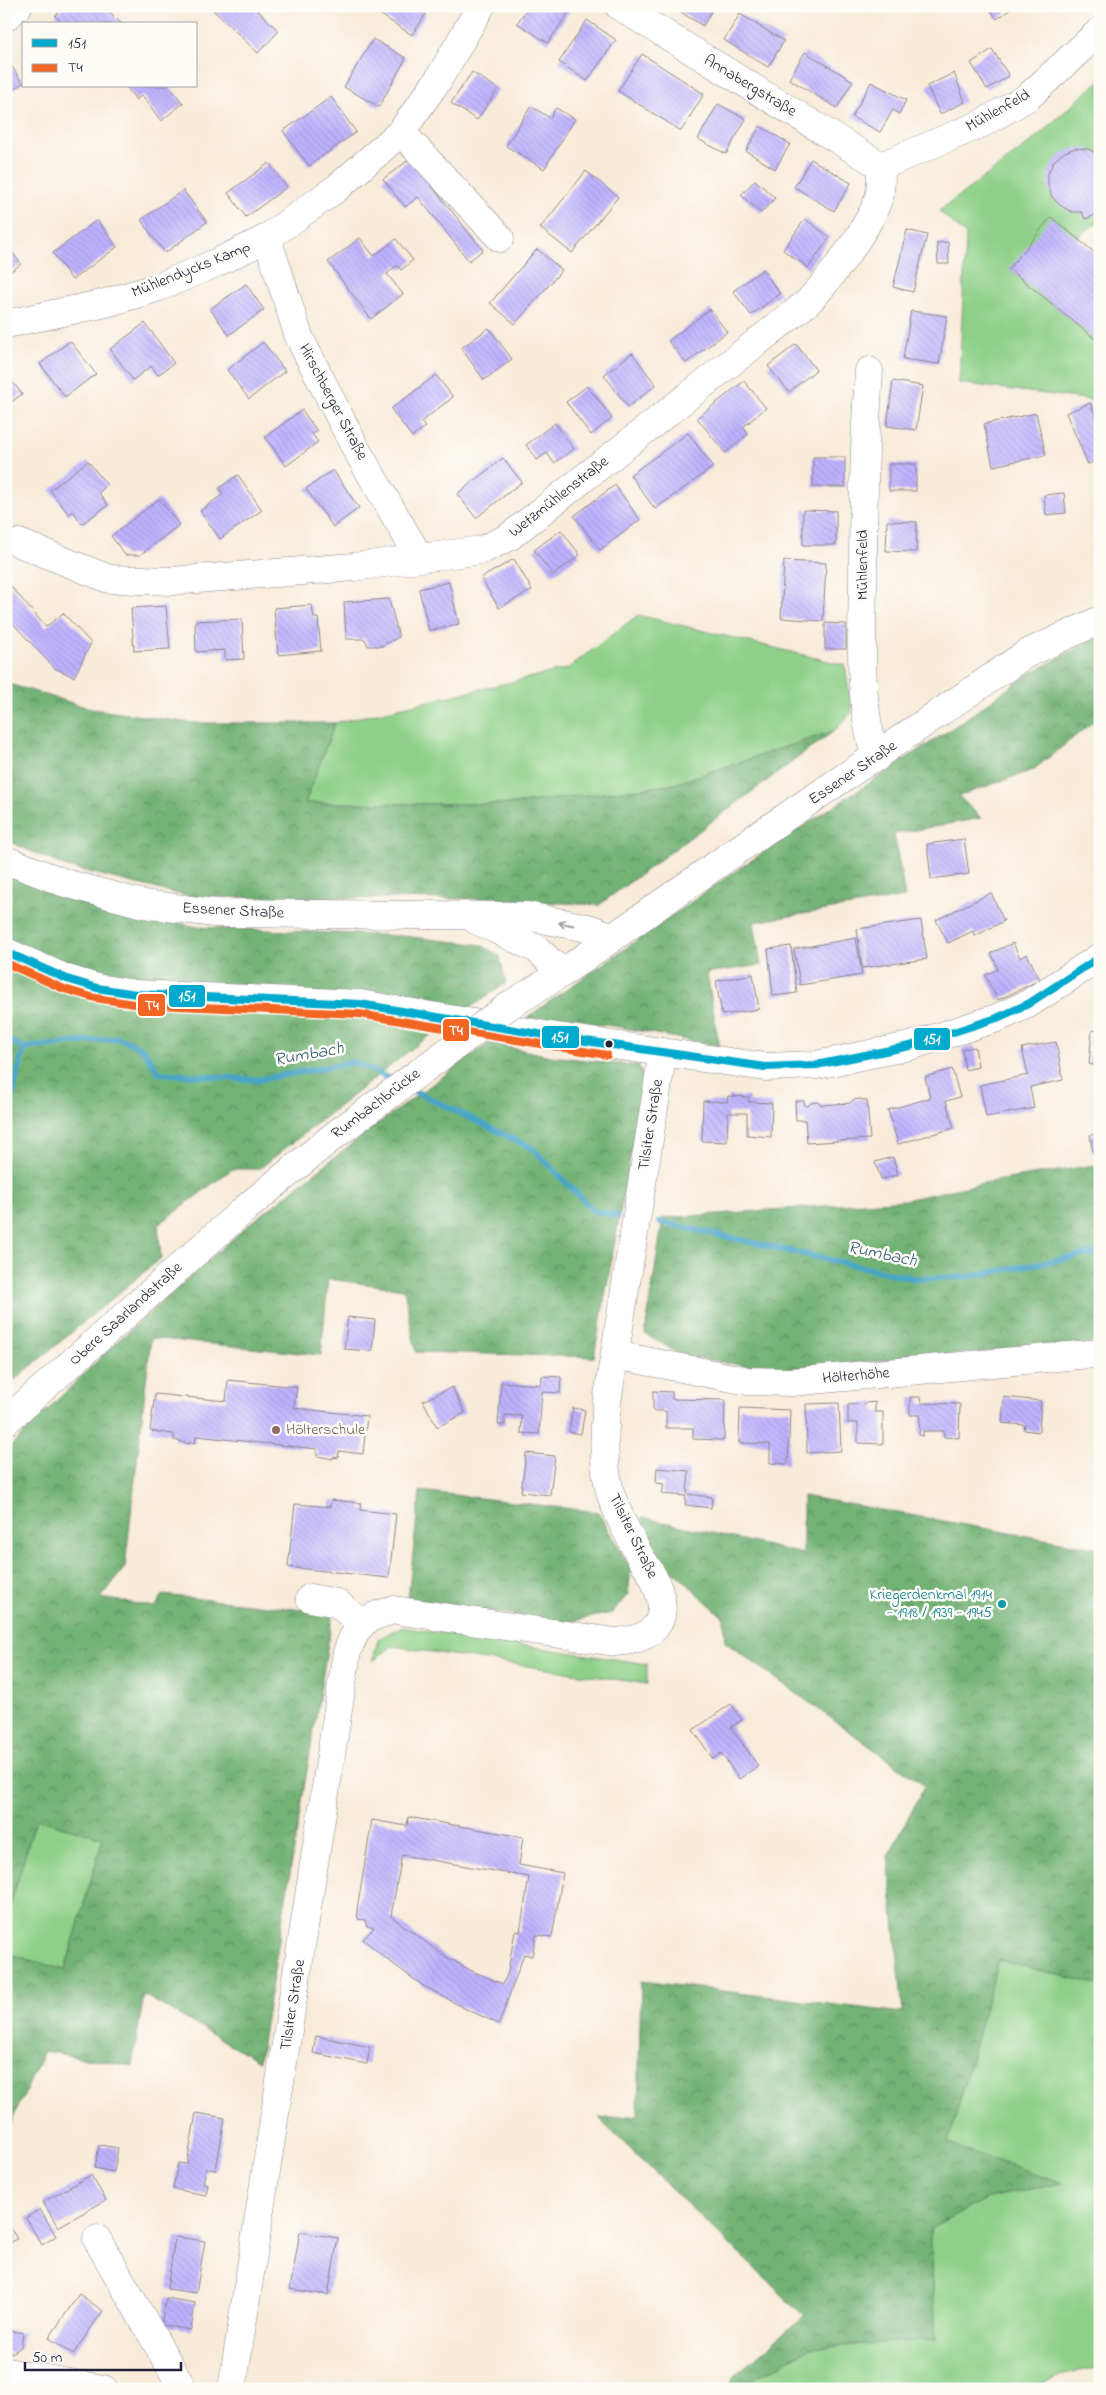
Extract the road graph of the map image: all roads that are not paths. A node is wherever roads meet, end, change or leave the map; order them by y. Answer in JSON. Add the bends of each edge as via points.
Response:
{"nodes":[{"id":1,"x":18,"y":6,"type":"edge"},
{"id":2,"x":481,"y":6,"type":"edge"},
{"id":3,"x":619,"y":6,"type":"edge"},
{"id":4,"x":6,"y":17,"type":"edge"},
{"id":5,"x":1100,"y":30,"type":"edge"},
{"id":6,"x":401,"y":132,"type":"junction"},
{"id":7,"x":881,"y":166,"type":"junction"},
{"id":8,"x":267,"y":238,"type":"junction"},
{"id":9,"x":500,"y":238,"type":"dead end"},
{"id":10,"x":6,"y":324,"type":"edge"},
{"id":11,"x":869,"y":371,"type":"dead end"},
{"id":12,"x":19,"y":542,"type":"dead end"},
{"id":13,"x":419,"y":557,"type":"junction"},
{"id":14,"x":1100,"y":620,"type":"edge"},
{"id":15,"x":876,"y":758,"type":"junction"},
{"id":16,"x":6,"y":860,"type":"edge"},
{"id":17,"x":467,"y":916,"type":"junction"},
{"id":18,"x":613,"y":937,"type":"junction"},
{"id":19,"x":6,"y":952,"type":"edge"},
{"id":20,"x":1100,"y":957,"type":"edge"},
{"id":21,"x":562,"y":973,"type":"junction"},
{"id":22,"x":510,"y":1005,"type":"joint"},
{"id":23,"x":663,"y":1052,"type":"junction"},
{"id":24,"x":246,"y":1208,"type":"joint"},
{"id":25,"x":1100,"y":1353,"type":"edge"},
{"id":26,"x":615,"y":1355,"type":"junction"},
{"id":27,"x":6,"y":1421,"type":"edge"},
{"id":28,"x":310,"y":1598,"type":"dead end"},
{"id":29,"x":362,"y":1624,"type":"junction"},
{"id":30,"x":97,"y":2239,"type":"dead end"},
{"id":31,"x":6,"y":2372,"type":"edge"},
{"id":32,"x":103,"y":2389,"type":"edge"},
{"id":33,"x":183,"y":2389,"type":"edge"},
{"id":34,"x":232,"y":2389,"type":"edge"}],
"edges":[{"from":1,"to":4,"type":"street"},
{"from":2,"to":6,"type":"street","name":"Mühlendycks Kamp","via":[[438,80]]},
{"from":3,"to":7,"type":"street","name":"Annabergstraße"},
{"from":5,"to":7,"type":"street","name":"Mühlenfeld","via":[[1028,97],[981,124]]},
{"from":6,"to":8,"type":"street","name":"Mühlendycks Kamp","via":[[337,188]]},
{"from":6,"to":9,"type":"street"},
{"from":7,"to":13,"type":"street","name":"Wetzmühlenstraße","via":[[880,193],[872,213],[827,282],[808,302],[509,537],[482,550]]},
{"from":8,"to":10,"type":"street","name":"Mühlendycks Kamp","via":[[159,286],[106,303]]},
{"from":8,"to":13,"type":"street","name":"Hirschberger Straße","via":[[299,337],[356,449]]},
{"from":11,"to":15,"type":"street","name":"Mühlenfeld","via":[[864,440],[862,669],[869,734]]},
{"from":12,"to":13,"type":"street","name":"Wetzmühlenstraße","via":[[109,579],[180,580],[354,567]]},
{"from":14,"to":15,"type":"street","name":"Essener Straße","via":[[1026,654]]},
{"from":15,"to":18,"type":"street","name":"Essener Straße"},
{"from":16,"to":17,"type":"street","name":"Essener Straße","via":[[65,883],[143,904],[215,913]]},
{"from":18,"to":17,"type":"street","name":"Essener Straße","one_way":true,"via":[[588,928],[528,916]]},
{"from":17,"to":21,"type":"street","name":"Essener Straße","via":[[537,948]]},
{"from":18,"to":21,"type":"street","name":"Essener Straße"},
{"from":19,"to":23,"type":"street","via":[[67,979],[136,994],[360,1004]]},
{"from":20,"to":23,"type":"street","via":[[1028,1004],[997,1018],[910,1046],[816,1065],[765,1067]]},
{"from":21,"to":22,"type":"street","name":"Essener Straße"},
{"from":22,"to":24,"type":"street","name":"Rumbachbrücke","bridge":true,"via":[[331,1138]]},
{"from":23,"to":26,"type":"street","name":"Tilsiter Straße"},
{"from":24,"to":27,"type":"street","name":"Obere Saarlandstraße"},
{"from":25,"to":26,"type":"street","name":"Hölterhöhe","via":[[792,1382],[748,1381]]},
{"from":26,"to":29,"type":"street","name":"Tilsiter Straße","via":[[606,1417],[604,1464],[620,1518],[656,1582],[662,1602],[658,1626],[647,1636],[615,1642],[394,1610],[372,1616]]},
{"from":28,"to":29,"type":"street","via":[[337,1603]]},
{"from":29,"to":34,"type":"street","name":"Tilsiter Straße","via":[[353,1635],[347,1652]]},
{"from":30,"to":33,"type":"street"},
{"from":31,"to":32,"type":"street"}]}
